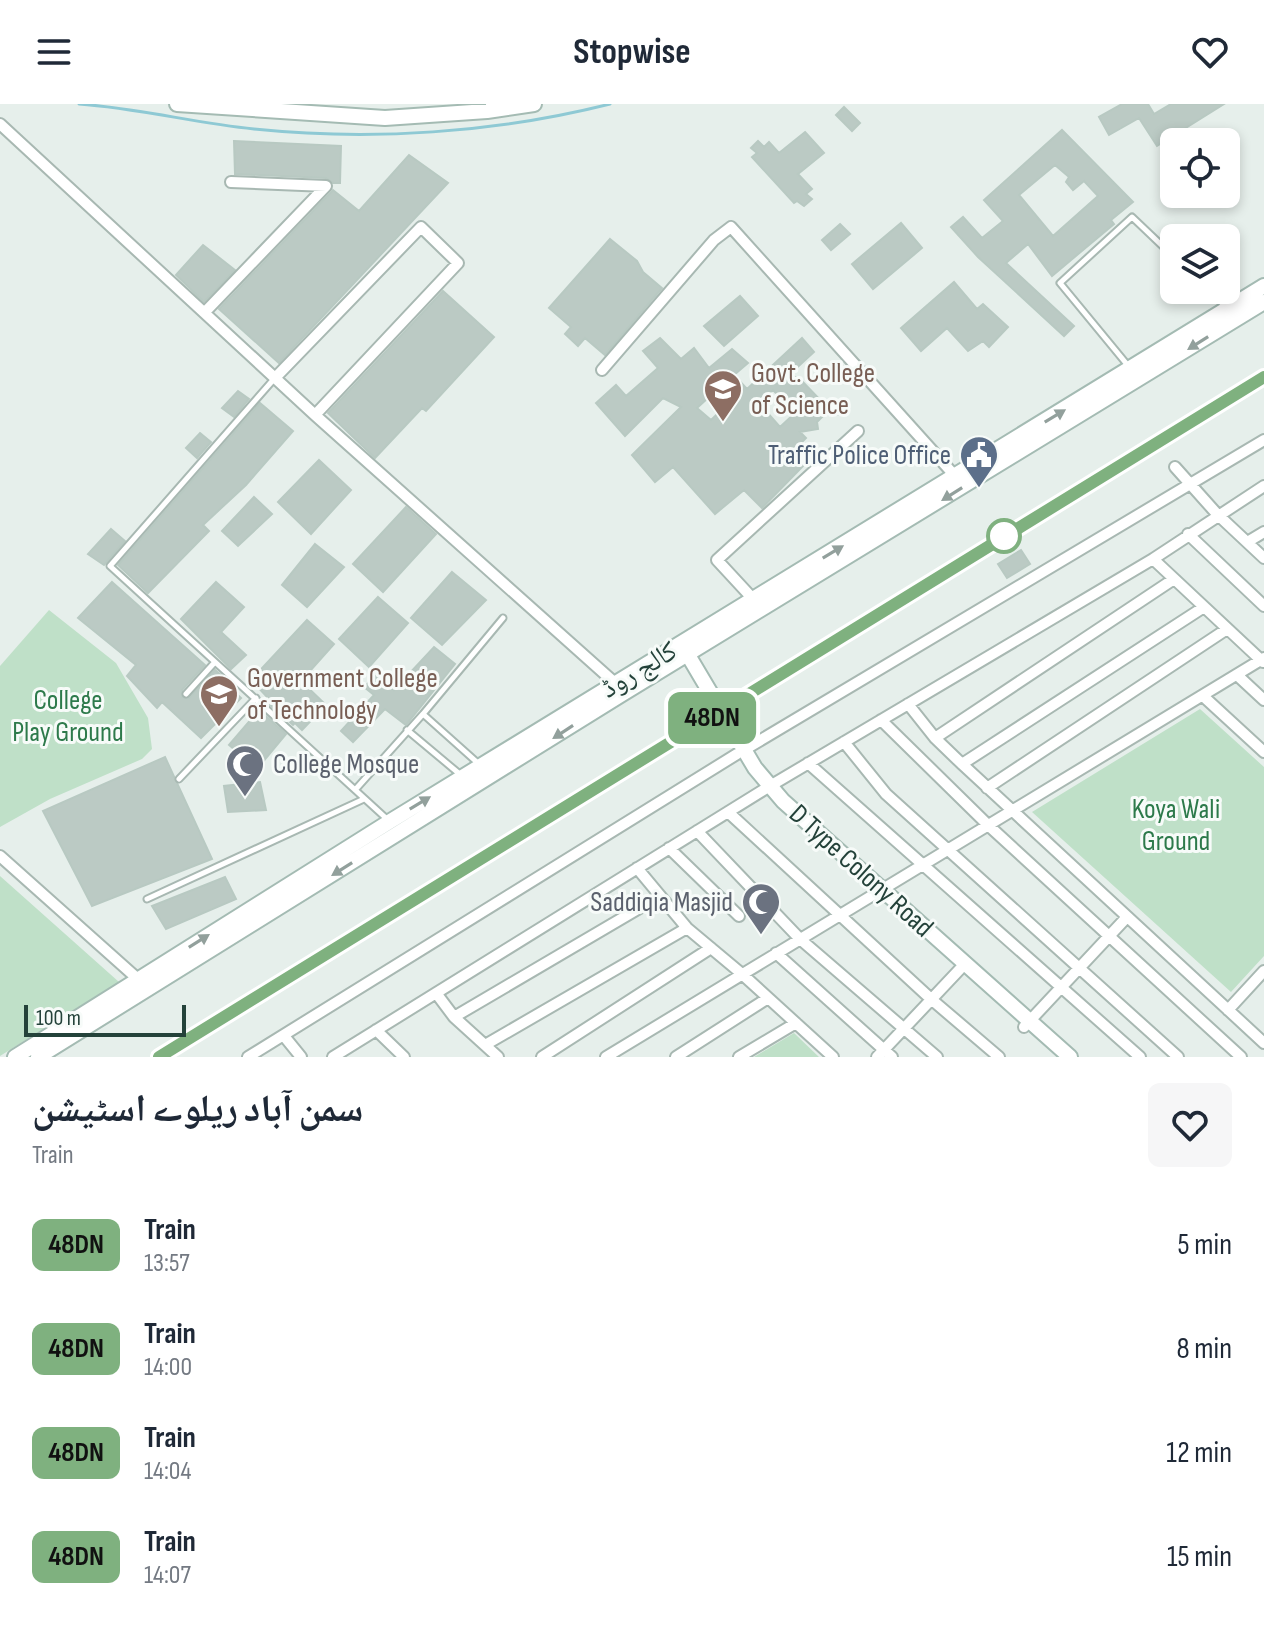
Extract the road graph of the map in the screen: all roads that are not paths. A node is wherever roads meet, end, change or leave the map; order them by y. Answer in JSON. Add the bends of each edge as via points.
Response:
{"nodes":[{"id":1,"x":177,"y":104,"type":"edge"},
{"id":2,"x":534,"y":104,"type":"edge"},
{"id":3,"x":0,"y":124,"type":"edge"},
{"id":4,"x":231,"y":182,"type":"dead end"},
{"id":5,"x":1160,"y":244,"type":"edge"},
{"id":6,"x":1264,"y":286,"type":"edge"},
{"id":7,"x":1264,"y":302,"type":"edge"},
{"id":8,"x":1223,"y":304,"type":"edge"},
{"id":9,"x":1227,"y":308,"type":"junction"},
{"id":10,"x":205,"y":312,"type":"junction"},
{"id":11,"x":1131,"y":369,"type":"junction"},
{"id":12,"x":602,"y":370,"type":"dead end"},
{"id":13,"x":275,"y":378,"type":"junction"},
{"id":14,"x":315,"y":415,"type":"junction"},
{"id":15,"x":858,"y":431,"type":"dead end"},
{"id":16,"x":1264,"y":440,"type":"edge"},
{"id":17,"x":1175,"y":467,"type":"dead end"},
{"id":18,"x":956,"y":477,"type":"junction"},
{"id":19,"x":1189,"y":485,"type":"junction"},
{"id":20,"x":1264,"y":486,"type":"edge"},
{"id":21,"x":1217,"y":514,"type":"junction"},
{"id":22,"x":1264,"y":532,"type":"edge"},
{"id":23,"x":1188,"y":534,"type":"junction"},
{"id":24,"x":1249,"y":541,"type":"junction"},
{"id":25,"x":1264,"y":558,"type":"edge"},
{"id":26,"x":1153,"y":559,"type":"junction"},
{"id":27,"x":1174,"y":579,"type":"junction"},
{"id":28,"x":754,"y":600,"type":"junction"},
{"id":29,"x":1264,"y":606,"type":"edge"},
{"id":30,"x":1204,"y":607,"type":"junction"},
{"id":31,"x":503,"y":618,"type":"dead end"},
{"id":32,"x":1227,"y":629,"type":"junction"},
{"id":33,"x":685,"y":657,"type":"junction"},
{"id":34,"x":1263,"y":661,"type":"edge"},
{"id":35,"x":215,"y":662,"type":"junction"},
{"id":36,"x":1237,"y":675,"type":"junction"},
{"id":37,"x":615,"y":683,"type":"junction"},
{"id":38,"x":186,"y":694,"type":"dead end"},
{"id":39,"x":1203,"y":696,"type":"junction"},
{"id":40,"x":256,"y":698,"type":"junction"},
{"id":41,"x":1264,"y":700,"type":"edge"},
{"id":42,"x":908,"y":704,"type":"junction"},
{"id":43,"x":423,"y":714,"type":"junction"},
{"id":44,"x":881,"y":720,"type":"junction"},
{"id":45,"x":407,"y":730,"type":"junction"},
{"id":46,"x":935,"y":738,"type":"junction"},
{"id":47,"x":844,"y":742,"type":"junction"},
{"id":48,"x":740,"y":752,"type":"junction"},
{"id":49,"x":1264,"y":752,"type":"edge"},
{"id":50,"x":808,"y":763,"type":"junction"},
{"id":51,"x":962,"y":764,"type":"junction"},
{"id":52,"x":481,"y":766,"type":"junction"},
{"id":53,"x":463,"y":777,"type":"junction"},
{"id":54,"x":179,"y":779,"type":"dead end"},
{"id":55,"x":767,"y":788,"type":"junction"},
{"id":56,"x":987,"y":788,"type":"junction"},
{"id":57,"x":355,"y":790,"type":"junction"},
{"id":58,"x":364,"y":799,"type":"junction"},
{"id":59,"x":1011,"y":811,"type":"junction"},
{"id":60,"x":728,"y":812,"type":"junction"},
{"id":61,"x":389,"y":822,"type":"junction"},
{"id":62,"x":988,"y":825,"type":"junction"},
{"id":63,"x":697,"y":831,"type":"junction"},
{"id":64,"x":401,"y":832,"type":"junction"},
{"id":65,"x":669,"y":848,"type":"junction"},
{"id":66,"x":948,"y":849,"type":"junction"},
{"id":67,"x":0,"y":856,"type":"edge"},
{"id":68,"x":923,"y":865,"type":"junction"},
{"id":69,"x":637,"y":868,"type":"junction"},
{"id":70,"x":878,"y":892,"type":"junction"},
{"id":71,"x":660,"y":896,"type":"junction"},
{"id":72,"x":147,"y":899,"type":"dead end"},
{"id":73,"x":840,"y":915,"type":"junction"},
{"id":74,"x":739,"y":916,"type":"dead end"},
{"id":75,"x":1127,"y":917,"type":"junction"},
{"id":76,"x":687,"y":928,"type":"junction"},
{"id":77,"x":1110,"y":938,"type":"junction"},
{"id":78,"x":800,"y":939,"type":"junction"},
{"id":79,"x":711,"y":948,"type":"junction"},
{"id":80,"x":776,"y":953,"type":"junction"},
{"id":81,"x":1080,"y":968,"type":"junction"},
{"id":82,"x":960,"y":969,"type":"junction"},
{"id":83,"x":1264,"y":971,"type":"edge"},
{"id":84,"x":742,"y":974,"type":"junction"},
{"id":85,"x":139,"y":980,"type":"junction"},
{"id":86,"x":1061,"y":987,"type":"junction"},
{"id":87,"x":436,"y":993,"type":"junction"},
{"id":88,"x":768,"y":998,"type":"junction"},
{"id":89,"x":931,"y":999,"type":"junction"},
{"id":90,"x":1228,"y":1010,"type":"junction"},
{"id":91,"x":454,"y":1017,"type":"junction"},
{"id":92,"x":796,"y":1023,"type":"junction"},
{"id":93,"x":1027,"y":1024,"type":"junction"},
{"id":94,"x":1264,"y":1024,"type":"edge"},
{"id":95,"x":904,"y":1028,"type":"junction"},
{"id":96,"x":376,"y":1030,"type":"junction"},
{"id":97,"x":1255,"y":1034,"type":"junction"},
{"id":98,"x":284,"y":1036,"type":"junction"},
{"id":99,"x":1264,"y":1043,"type":"edge"},
{"id":100,"x":58,"y":1045,"type":"edge"},
{"id":101,"x":485,"y":1045,"type":"junction"},
{"id":102,"x":348,"y":1053,"type":"edge"},
{"id":103,"x":885,"y":1055,"type":"edge"},
{"id":104,"x":15,"y":1057,"type":"edge"},
{"id":105,"x":38,"y":1057,"type":"edge"},
{"id":106,"x":248,"y":1057,"type":"edge"},
{"id":107,"x":301,"y":1057,"type":"edge"},
{"id":108,"x":333,"y":1057,"type":"edge"},
{"id":109,"x":404,"y":1057,"type":"edge"},
{"id":110,"x":498,"y":1057,"type":"edge"},
{"id":111,"x":542,"y":1057,"type":"edge"},
{"id":112,"x":606,"y":1057,"type":"edge"},
{"id":113,"x":676,"y":1057,"type":"edge"},
{"id":114,"x":739,"y":1057,"type":"edge"},
{"id":115,"x":833,"y":1057,"type":"edge"},
{"id":116,"x":937,"y":1057,"type":"edge"},
{"id":117,"x":999,"y":1057,"type":"edge"},
{"id":118,"x":1058,"y":1057,"type":"edge"},
{"id":119,"x":1070,"y":1057,"type":"edge"},
{"id":120,"x":1140,"y":1057,"type":"edge"},
{"id":121,"x":1178,"y":1057,"type":"edge"},
{"id":122,"x":1241,"y":1057,"type":"edge"}],
"edges":[{"from":1,"to":2,"type":"main road","via":[[385,118]]},
{"from":3,"to":10,"type":"street"},
{"from":4,"to":10,"type":"street","via":[[326,186]]},
{"from":5,"to":11,"type":"lane","via":[[1132,217],[1060,283]]},
{"from":6,"to":9,"type":"main road","name":"کالج روڈ"},
{"from":7,"to":33,"type":"main road","name":"کالج روڈ","one_way":true},
{"from":8,"to":9,"type":"lane"},
{"from":9,"to":11,"type":"main road","name":"کالج روڈ"},
{"from":10,"to":13,"type":"street"},
{"from":18,"to":11,"type":"main road","name":"کالج روڈ","one_way":true},
{"from":12,"to":18,"type":"street","via":[[731,227]]},
{"from":13,"to":14,"type":"street"},
{"from":13,"to":14,"type":"street","via":[[421,227],[458,263]]},
{"from":13,"to":35,"type":"lane","via":[[110,566]]},
{"from":14,"to":37,"type":"street"},
{"from":15,"to":28,"type":"street","via":[[717,560]]},
{"from":16,"to":19,"type":"street"},
{"from":17,"to":19,"type":"street"},
{"from":28,"to":18,"type":"main road","name":"کالج روڈ","one_way":true},
{"from":19,"to":21,"type":"street"},
{"from":19,"to":48,"type":"street"},
{"from":20,"to":21,"type":"street"},
{"from":21,"to":23,"type":"street"},
{"from":21,"to":24,"type":"street"},
{"from":22,"to":24,"type":"street"},
{"from":23,"to":26,"type":"street"},
{"from":23,"to":29,"type":"street"},
{"from":24,"to":25,"type":"street"},
{"from":26,"to":27,"type":"street"},
{"from":26,"to":42,"type":"street"},
{"from":27,"to":30,"type":"street"},
{"from":27,"to":46,"type":"street"},
{"from":28,"to":37,"type":"main road","name":"کالج روڈ"},
{"from":30,"to":32,"type":"street"},
{"from":30,"to":51,"type":"street"},
{"from":31,"to":43,"type":"lane"},
{"from":32,"to":34,"type":"street"},
{"from":32,"to":56,"type":"street"},
{"from":33,"to":48,"type":"main road","name":"D Type Colony Road"},
{"from":33,"to":64,"type":"main road","name":"کالج روڈ","one_way":true},
{"from":34,"to":36,"type":"street"},
{"from":35,"to":38,"type":"lane"},
{"from":35,"to":40,"type":"lane"},
{"from":36,"to":39,"type":"street"},
{"from":36,"to":41,"type":"street"},
{"from":37,"to":52,"type":"main road","name":"کالج روڈ"},
{"from":39,"to":49,"type":"street"},
{"from":39,"to":59,"type":"street"},
{"from":40,"to":54,"type":"lane"},
{"from":40,"to":57,"type":"lane"},
{"from":42,"to":44,"type":"street"},
{"from":42,"to":46,"type":"street"},
{"from":43,"to":45,"type":"lane"},
{"from":43,"to":52,"type":"lane"},
{"from":44,"to":47,"type":"street"},
{"from":44,"to":62,"type":"street"},
{"from":45,"to":53,"type":"lane"},
{"from":45,"to":57,"type":"lane"},
{"from":46,"to":51,"type":"street"},
{"from":47,"to":50,"type":"street"},
{"from":47,"to":66,"type":"street","via":[[886,794]]},
{"from":48,"to":55,"type":"main road","name":"D Type Colony Road"},
{"from":48,"to":98,"type":"street"},
{"from":50,"to":55,"type":"street"},
{"from":50,"to":68,"type":"street"},
{"from":51,"to":56,"type":"street"},
{"from":52,"to":53,"type":"main road","name":"کالج روڈ"},
{"from":61,"to":53,"type":"main road","name":"کالج روڈ","one_way":true},
{"from":55,"to":60,"type":"street"},
{"from":55,"to":70,"type":"main road","name":"D Type Colony Road","via":[[805,834]]},
{"from":56,"to":59,"type":"street"},
{"from":57,"to":58,"type":"lane"},
{"from":58,"to":61,"type":"lane"},
{"from":58,"to":72,"type":"lane"},
{"from":59,"to":62,"type":"street"},
{"from":59,"to":75,"type":"street"},
{"from":60,"to":63,"type":"street"},
{"from":60,"to":73,"type":"street"},
{"from":61,"to":64,"type":"lane"},
{"from":85,"to":61,"type":"main road","name":"کالج روڈ","one_way":true},
{"from":62,"to":66,"type":"street"},
{"from":62,"to":77,"type":"street"},
{"from":63,"to":65,"type":"street"},
{"from":63,"to":78,"type":"street"},
{"from":64,"to":100,"type":"main road","name":"کالج روڈ","one_way":true},
{"from":65,"to":69,"type":"street"},
{"from":65,"to":74,"type":"street"},
{"from":66,"to":68,"type":"street"},
{"from":66,"to":81,"type":"street"},
{"from":67,"to":85,"type":"street"},
{"from":68,"to":70,"type":"street"},
{"from":68,"to":86,"type":"street"},
{"from":69,"to":71,"type":"street"},
{"from":69,"to":87,"type":"street"},
{"from":70,"to":73,"type":"street"},
{"from":70,"to":82,"type":"main road","name":"D Type Colony Road"},
{"from":70,"to":93,"type":"main road","name":"D Type Colony Road"},
{"from":71,"to":76,"type":"street"},
{"from":71,"to":91,"type":"street"},
{"from":73,"to":78,"type":"street"},
{"from":73,"to":89,"type":"street"},
{"from":75,"to":77,"type":"street"},
{"from":75,"to":90,"type":"street"},
{"from":76,"to":79,"type":"street"},
{"from":76,"to":101,"type":"street"},
{"from":77,"to":81,"type":"street"},
{"from":77,"to":122,"type":"street"},
{"from":78,"to":80,"type":"street"},
{"from":78,"to":95,"type":"street"},
{"from":79,"to":84,"type":"street"},
{"from":79,"to":111,"type":"street"},
{"from":80,"to":84,"type":"street"},
{"from":80,"to":103,"type":"street"},
{"from":81,"to":86,"type":"street"},
{"from":81,"to":121,"type":"street"},
{"from":82,"to":89,"type":"street"},
{"from":82,"to":93,"type":"main road","name":"D Type Colony Road"},
{"from":83,"to":90,"type":"street"},
{"from":84,"to":88,"type":"street"},
{"from":84,"to":112,"type":"street"},
{"from":85,"to":100,"type":"main road","name":"کالج روڈ"},
{"from":86,"to":93,"type":"street"},
{"from":86,"to":120,"type":"street"},
{"from":87,"to":91,"type":"street"},
{"from":87,"to":96,"type":"street"},
{"from":88,"to":92,"type":"street"},
{"from":88,"to":113,"type":"street"},
{"from":89,"to":95,"type":"street"},
{"from":89,"to":117,"type":"street"},
{"from":90,"to":97,"type":"street"},
{"from":91,"to":101,"type":"street"},
{"from":92,"to":114,"type":"street"},
{"from":92,"to":115,"type":"street"},
{"from":93,"to":118,"type":"main road","name":"D Type Colony Road"},
{"from":93,"to":119,"type":"main road","name":"D Type Colony Road"},
{"from":94,"to":97,"type":"street"},
{"from":95,"to":103,"type":"street"},
{"from":95,"to":116,"type":"street"},
{"from":96,"to":102,"type":"street"},
{"from":96,"to":109,"type":"street"},
{"from":97,"to":99,"type":"street"},
{"from":98,"to":106,"type":"street"},
{"from":98,"to":107,"type":"street"},
{"from":100,"to":104,"type":"main road","name":"کالج روڈ"},
{"from":100,"to":105,"type":"main road","name":"کالج روڈ"},
{"from":101,"to":110,"type":"street"},
{"from":102,"to":108,"type":"street"}]}
